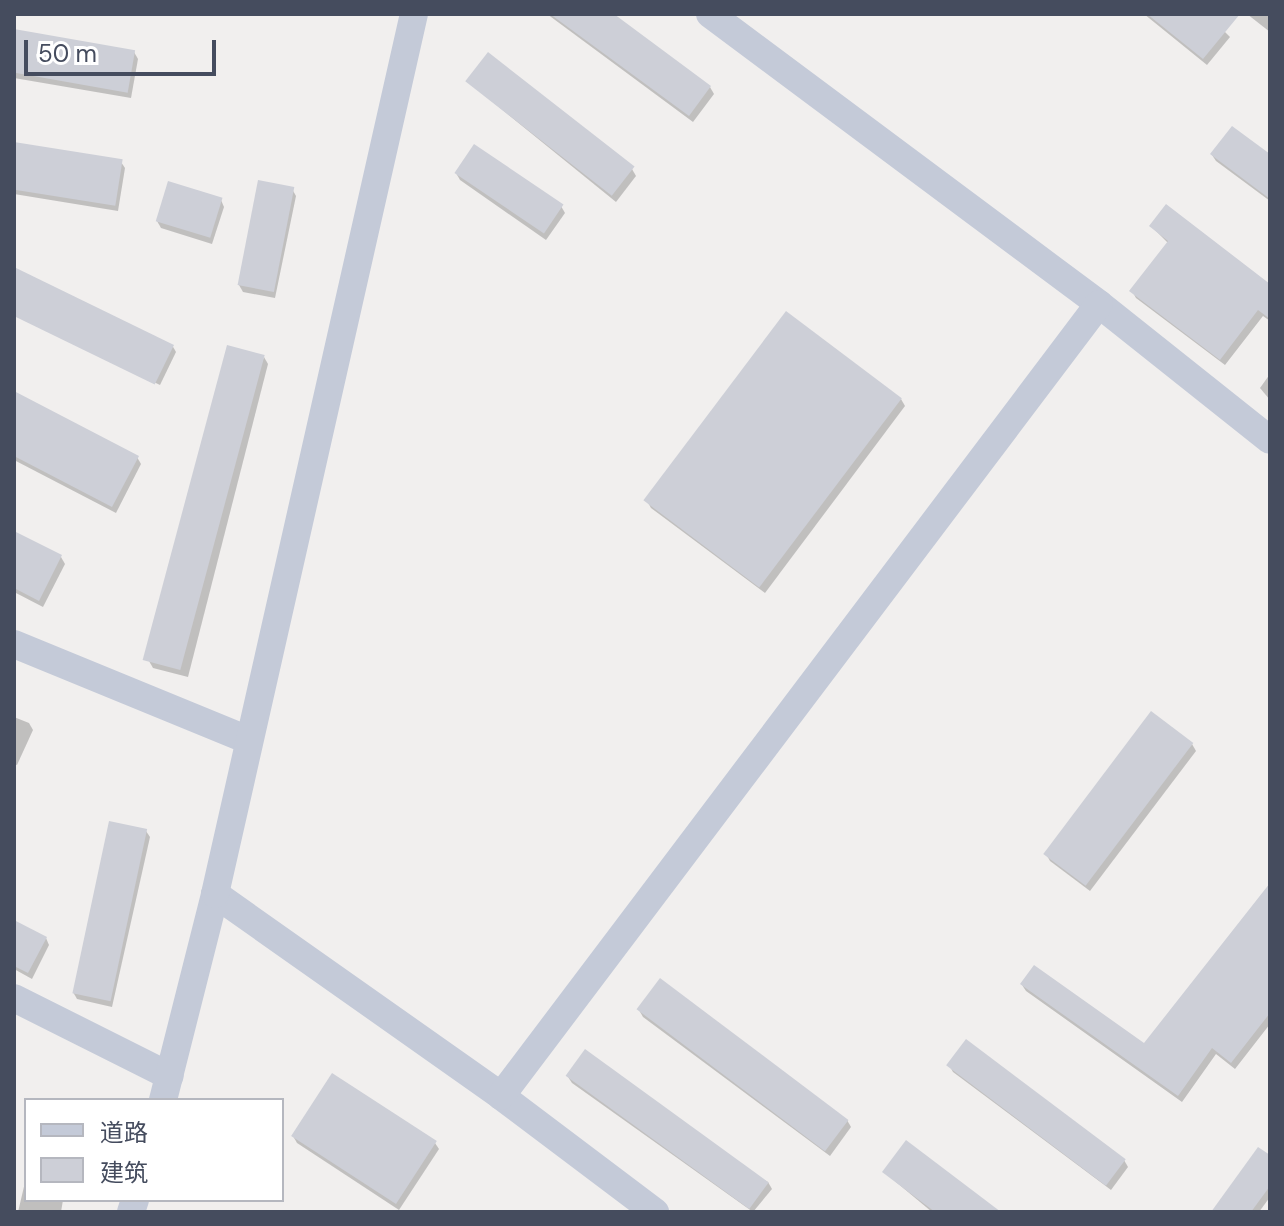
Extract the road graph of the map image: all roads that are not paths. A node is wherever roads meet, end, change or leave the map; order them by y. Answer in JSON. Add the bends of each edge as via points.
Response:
{"nodes":[{"id":1,"x":414,"y":14,"type":"edge"},
{"id":2,"x":710,"y":14,"type":"edge"},
{"id":3,"x":1099,"y":304,"type":"junction"},
{"id":4,"x":1270,"y":440,"type":"edge"},
{"id":5,"x":14,"y":644,"type":"edge"},
{"id":6,"x":248,"y":740,"type":"junction"},
{"id":7,"x":215,"y":894,"type":"junction"},
{"id":8,"x":14,"y":998,"type":"edge"},
{"id":9,"x":167,"y":1088,"type":"edge"},
{"id":10,"x":501,"y":1096,"type":"junction"},
{"id":11,"x":655,"y":1212,"type":"edge"}],
"edges":[{"from":1,"to":6,"type":"street"},
{"from":2,"to":3,"type":"street"},
{"from":3,"to":4,"type":"street"},
{"from":3,"to":10,"type":"street"},
{"from":5,"to":6,"type":"street"},
{"from":6,"to":7,"type":"street"},
{"from":7,"to":9,"type":"street"},
{"from":7,"to":10,"type":"street"},
{"from":8,"to":9,"type":"street"},
{"from":10,"to":11,"type":"street"}]}
